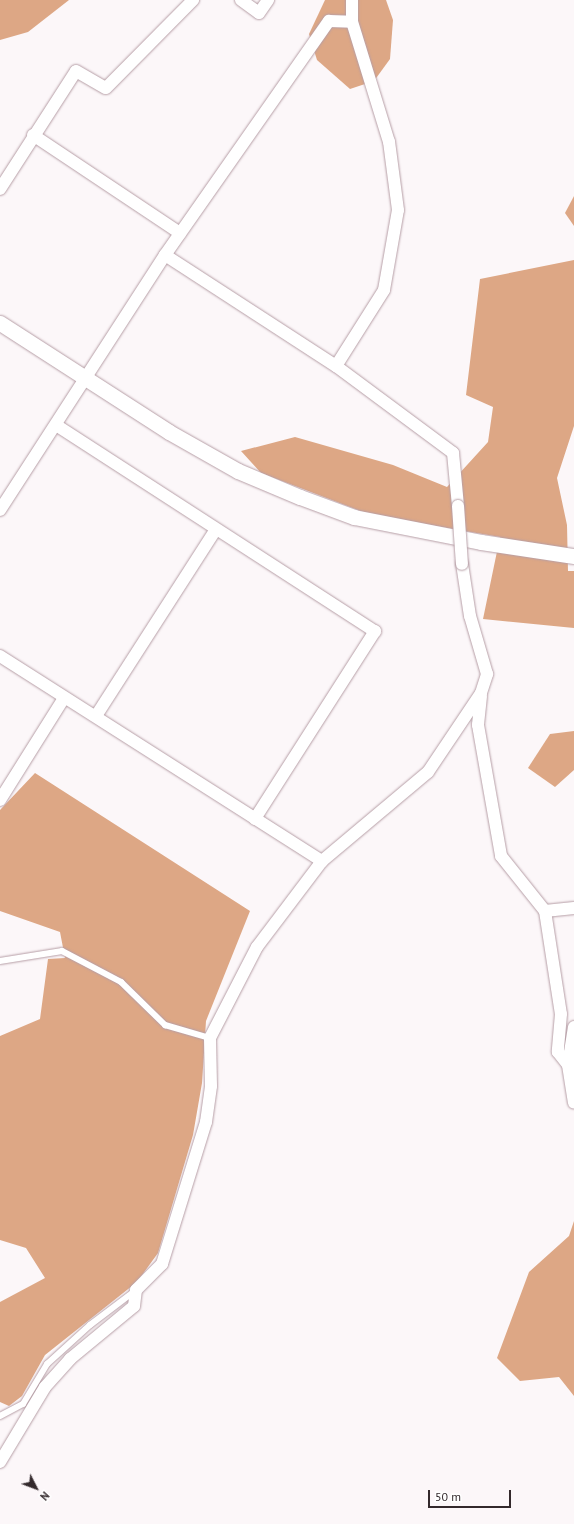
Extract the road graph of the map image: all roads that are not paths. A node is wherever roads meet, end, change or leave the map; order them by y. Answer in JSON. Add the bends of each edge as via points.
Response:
{"nodes":[{"id":1,"x":193,"y":0,"type":"edge"},
{"id":2,"x":241,"y":0,"type":"edge"},
{"id":3,"x":268,"y":0,"type":"edge"},
{"id":4,"x":352,"y":0,"type":"edge"},
{"id":5,"x":352,"y":22,"type":"junction"},
{"id":6,"x":33,"y":135,"type":"junction"},
{"id":7,"x":0,"y":189,"type":"edge"},
{"id":8,"x":180,"y":233,"type":"junction"},
{"id":9,"x":166,"y":255,"type":"junction"},
{"id":10,"x":0,"y":323,"type":"edge"},
{"id":11,"x":336,"y":366,"type":"junction"},
{"id":12,"x":86,"y":379,"type":"junction"},
{"id":13,"x":56,"y":425,"type":"junction"},
{"id":14,"x":0,"y":510,"type":"edge"},
{"id":15,"x":216,"y":529,"type":"junction"},
{"id":16,"x":574,"y":556,"type":"edge"},
{"id":17,"x":0,"y":656,"type":"edge"},
{"id":18,"x":481,"y":692,"type":"junction"},
{"id":19,"x":64,"y":698,"type":"junction"},
{"id":20,"x":96,"y":716,"type":"junction"},
{"id":21,"x":0,"y":800,"type":"edge"},
{"id":22,"x":255,"y":819,"type":"junction"},
{"id":23,"x":322,"y":861,"type":"junction"},
{"id":24,"x":574,"y":908,"type":"edge"},
{"id":25,"x":545,"y":911,"type":"junction"},
{"id":26,"x":0,"y":961,"type":"edge"},
{"id":27,"x":574,"y":1027,"type":"edge"},
{"id":28,"x":210,"y":1038,"type":"junction"},
{"id":29,"x":568,"y":1065,"type":"junction"},
{"id":30,"x":574,"y":1103,"type":"edge"},
{"id":31,"x":136,"y":1290,"type":"junction"},
{"id":32,"x":0,"y":1416,"type":"edge"},
{"id":33,"x":0,"y":1462,"type":"edge"}],
"edges":[{"from":1,"to":6,"type":"street","via":[[106,88],[76,71]]},
{"from":2,"to":3,"type":"street","via":[[259,13]]},
{"from":4,"to":5,"type":"street"},
{"from":5,"to":8,"type":"street","via":[[329,21]]},
{"from":5,"to":11,"type":"street","via":[[388,142],[398,210],[384,290]]},
{"from":6,"to":7,"type":"street"},
{"from":6,"to":8,"type":"street"},
{"from":8,"to":9,"type":"street"},
{"from":9,"to":11,"type":"street"},
{"from":9,"to":12,"type":"street"},
{"from":10,"to":12,"type":"street"},
{"from":11,"to":18,"type":"street","bridge":true,"via":[[453,453],[462,564],[470,616],[487,674]]},
{"from":12,"to":13,"type":"street"},
{"from":12,"to":16,"type":"street","via":[[169,432],[238,471],[354,517],[481,542]]},
{"from":13,"to":14,"type":"street"},
{"from":13,"to":15,"type":"street"},
{"from":15,"to":20,"type":"street"},
{"from":15,"to":22,"type":"street","via":[[375,631]]},
{"from":17,"to":19,"type":"street"},
{"from":18,"to":23,"type":"street","via":[[428,772]]},
{"from":18,"to":25,"type":"street","via":[[478,725],[501,856]]},
{"from":19,"to":20,"type":"street"},
{"from":19,"to":21,"type":"street"},
{"from":20,"to":22,"type":"street"},
{"from":22,"to":23,"type":"street"},
{"from":23,"to":28,"type":"street","via":[[257,947]]},
{"from":24,"to":25,"type":"street"},
{"from":25,"to":29,"type":"street","via":[[561,1014],[558,1052]]},
{"from":26,"to":28,"type":"lane","via":[[62,951],[121,982],[165,1025]]},
{"from":27,"to":29,"type":"street"},
{"from":28,"to":31,"type":"street","via":[[211,1086],[206,1122],[162,1264]]},
{"from":29,"to":30,"type":"street"},
{"from":31,"to":32,"type":"lane","via":[[90,1325],[46,1364],[23,1404]]},
{"from":31,"to":33,"type":"street","via":[[134,1306],[70,1359],[45,1387]]}]}
